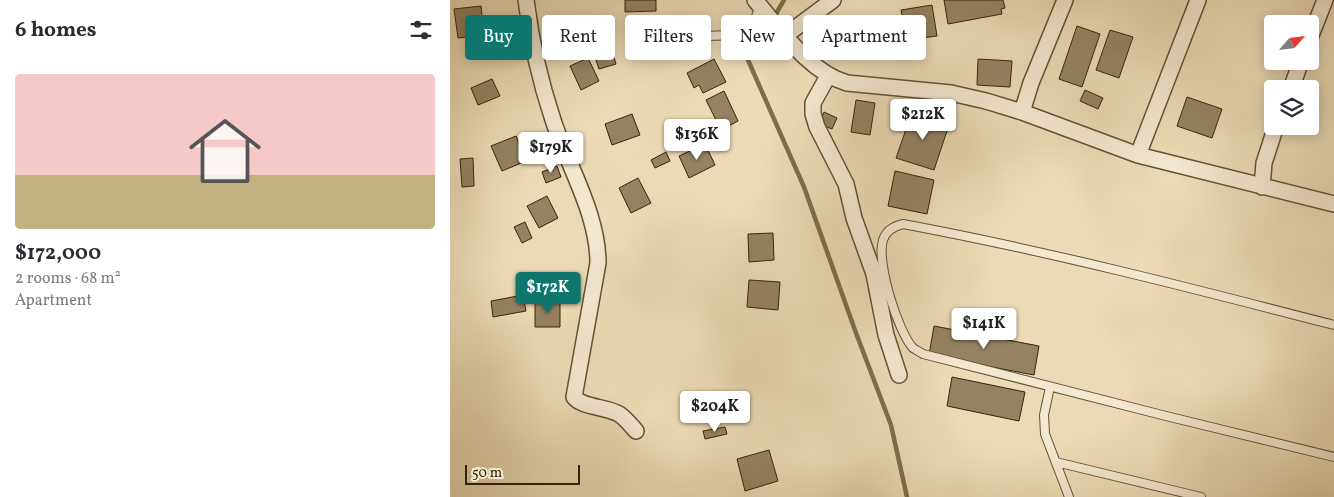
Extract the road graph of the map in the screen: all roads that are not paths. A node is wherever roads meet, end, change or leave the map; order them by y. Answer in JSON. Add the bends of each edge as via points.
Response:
{"nodes":[{"id":1,"x":526,"y":0,"type":"edge"},
{"id":2,"x":833,"y":0,"type":"edge"},
{"id":3,"x":1065,"y":0,"type":"edge"},
{"id":4,"x":1198,"y":0,"type":"edge"},
{"id":5,"x":1325,"y":0,"type":"edge"},
{"id":6,"x":760,"y":6,"type":"edge"},
{"id":7,"x":1319,"y":15,"type":"edge"},
{"id":8,"x":793,"y":24,"type":"edge"},
{"id":9,"x":711,"y":35,"type":"edge"},
{"id":10,"x":793,"y":44,"type":"edge"},
{"id":11,"x":828,"y":76,"type":"junction"},
{"id":12,"x":1022,"y":112,"type":"junction"},
{"id":13,"x":1273,"y":135,"type":"edge"},
{"id":14,"x":1138,"y":155,"type":"junction"},
{"id":15,"x":1262,"y":187,"type":"junction"},
{"id":16,"x":1334,"y":204,"type":"edge"},
{"id":17,"x":1334,"y":325,"type":"edge"},
{"id":18,"x":899,"y":374,"type":"dead end"},
{"id":19,"x":1050,"y":386,"type":"junction"},
{"id":20,"x":636,"y":430,"type":"dead end"},
{"id":21,"x":1334,"y":457,"type":"edge"},
{"id":22,"x":1056,"y":462,"type":"junction"},
{"id":23,"x":1069,"y":497,"type":"edge"},
{"id":24,"x":1201,"y":497,"type":"edge"}],
"edges":[{"from":1,"to":20,"type":"street","via":[[537,64],[592,222],[598,250],[574,397],[580,402],[620,414]]},
{"from":2,"to":8,"type":"street"},
{"from":3,"to":12,"type":"street"},
{"from":4,"to":14,"type":"street"},
{"from":5,"to":7,"type":"street"},
{"from":6,"to":9,"type":"lane","via":[[754,20],[739,33]]},
{"from":10,"to":11,"type":"street"},
{"from":11,"to":12,"type":"street","via":[[847,83],[951,93]]},
{"from":11,"to":18,"type":"street","via":[[813,103],[813,114],[846,184],[874,274],[886,335]]},
{"from":12,"to":14,"type":"street"},
{"from":13,"to":15,"type":"street","via":[[1264,163]]},
{"from":14,"to":15,"type":"street"},
{"from":15,"to":16,"type":"street"},
{"from":17,"to":19,"type":"lane","via":[[1144,276],[950,232],[903,224],[890,230],[883,240],[885,278],[894,308],[914,349]]},
{"from":19,"to":21,"type":"lane"},
{"from":19,"to":22,"type":"lane","via":[[1044,416],[1045,434]]},
{"from":22,"to":23,"type":"lane"},
{"from":22,"to":24,"type":"lane"}]}
